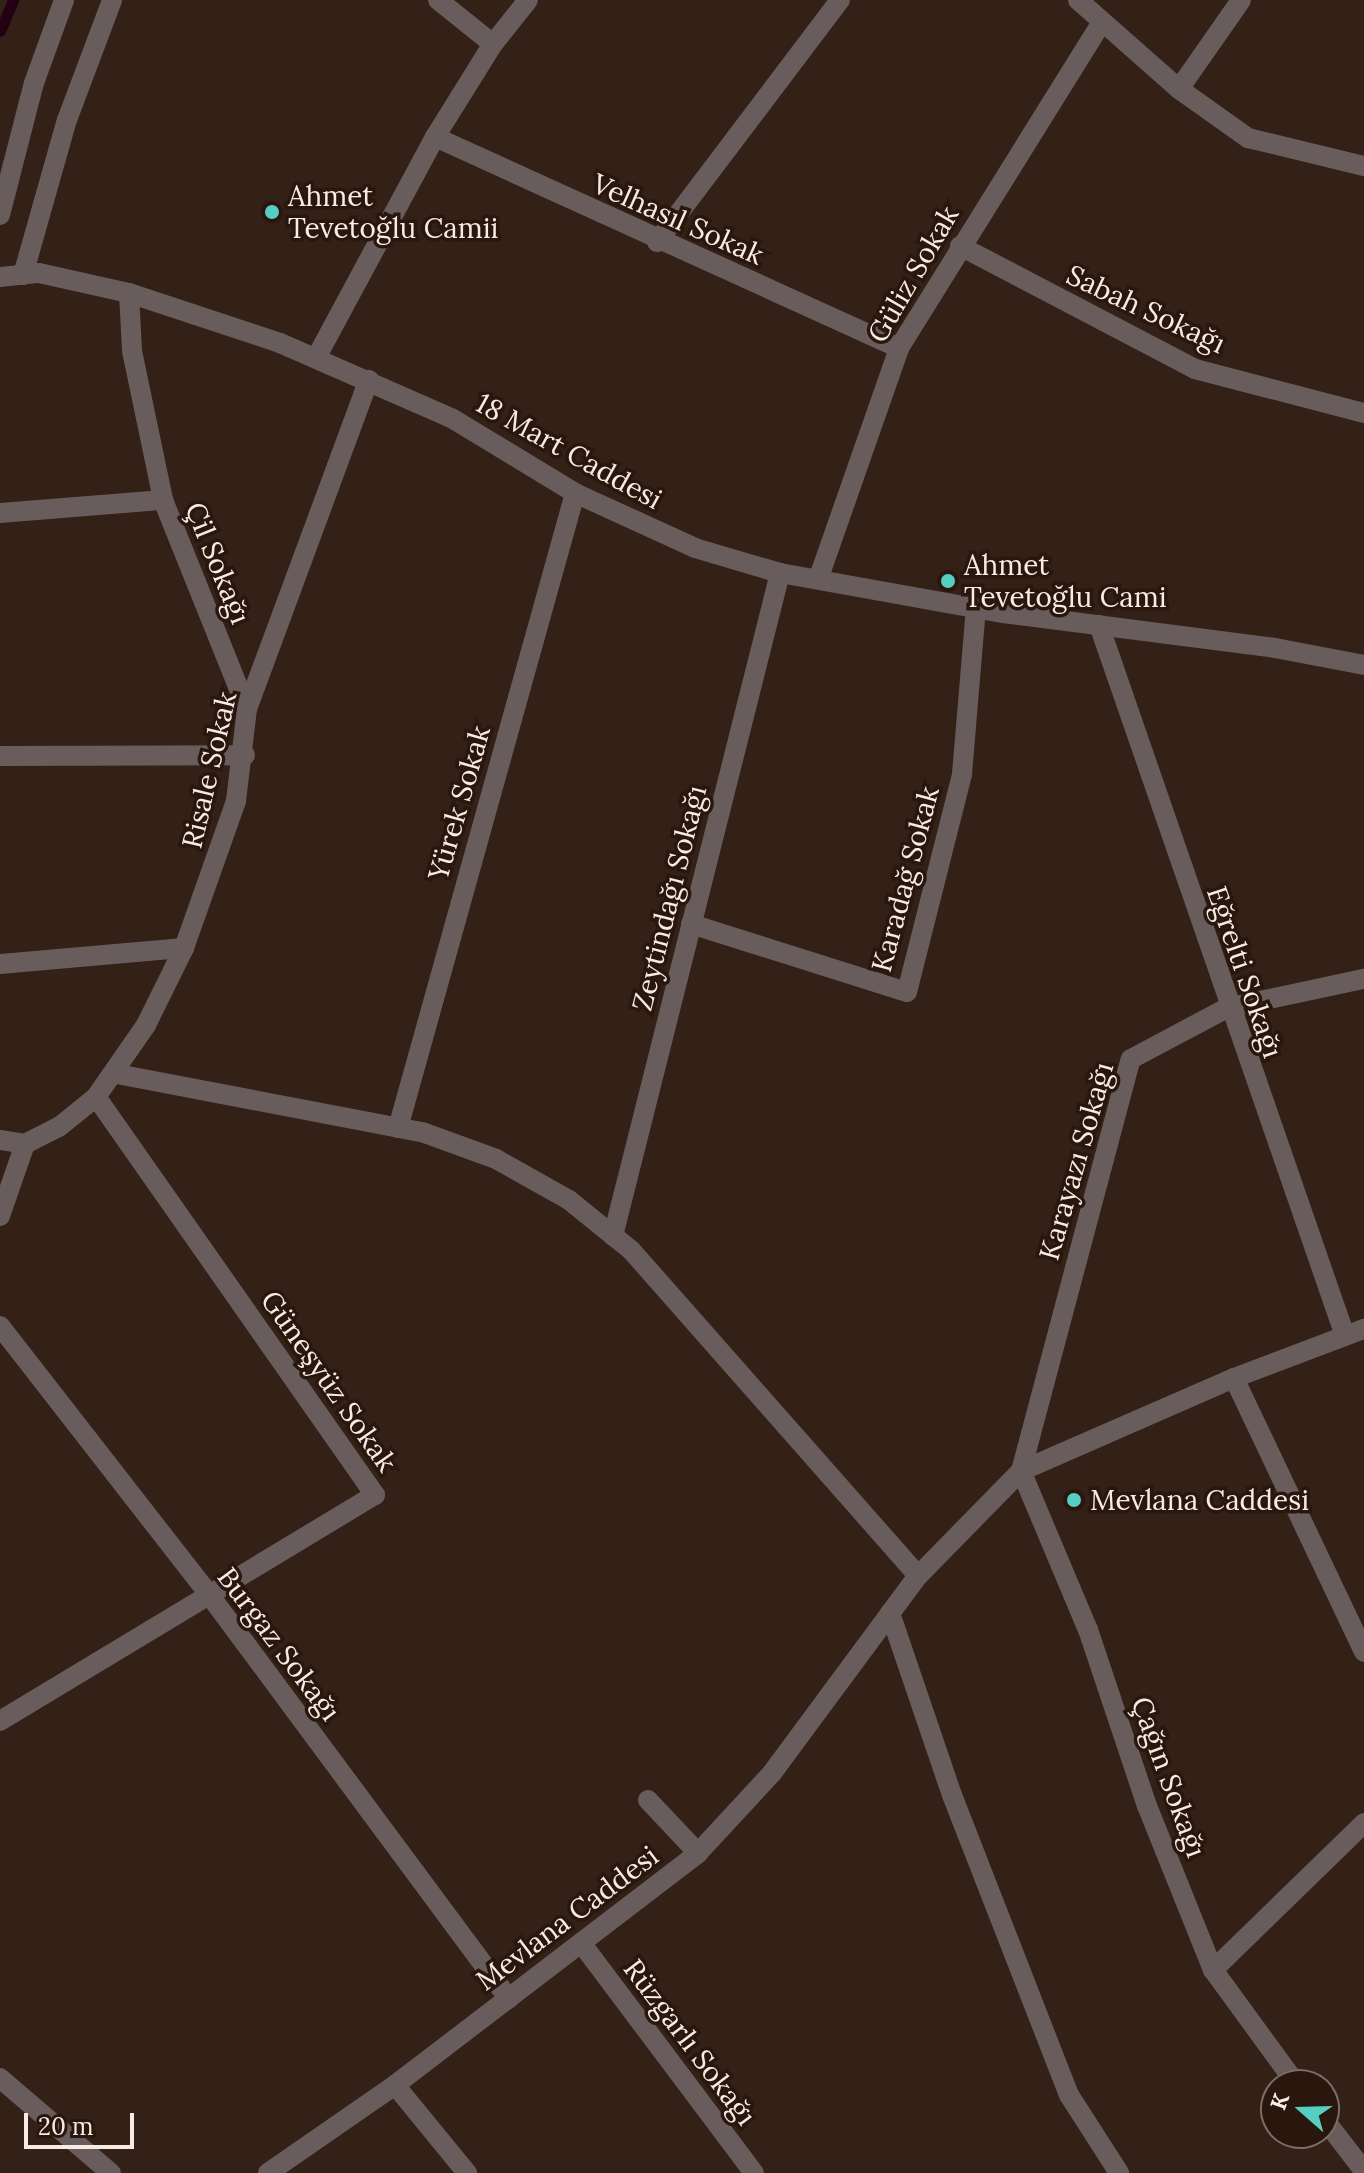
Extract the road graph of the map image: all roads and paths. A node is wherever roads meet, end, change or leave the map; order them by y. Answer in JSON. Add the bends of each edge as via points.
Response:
{"nodes":[{"id":1,"x":64,"y":0,"type":"edge"},
{"id":2,"x":112,"y":0,"type":"edge"},
{"id":3,"x":438,"y":0,"type":"edge"},
{"id":4,"x":528,"y":0,"type":"edge"},
{"id":5,"x":840,"y":0,"type":"edge"},
{"id":6,"x":1078,"y":0,"type":"edge"},
{"id":7,"x":1241,"y":0,"type":"edge"},
{"id":8,"x":1102,"y":22,"type":"junction"},
{"id":9,"x":493,"y":44,"type":"junction"},
{"id":10,"x":1179,"y":89,"type":"junction"},
{"id":11,"x":435,"y":137,"type":"junction"},
{"id":12,"x":1364,"y":166,"type":"edge"},
{"id":13,"x":0,"y":215,"type":"edge"},
{"id":14,"x":657,"y":242,"type":"junction"},
{"id":15,"x":960,"y":246,"type":"junction"},
{"id":16,"x":23,"y":275,"type":"junction"},
{"id":17,"x":0,"y":277,"type":"edge"},
{"id":18,"x":129,"y":293,"type":"junction"},
{"id":19,"x":899,"y":348,"type":"junction"},
{"id":20,"x":316,"y":358,"type":"junction"},
{"id":21,"x":369,"y":380,"type":"junction"},
{"id":22,"x":1364,"y":413,"type":"edge"},
{"id":23,"x":575,"y":493,"type":"junction"},
{"id":24,"x":163,"y":500,"type":"junction"},
{"id":25,"x":0,"y":513,"type":"edge"},
{"id":26,"x":780,"y":573,"type":"junction"},
{"id":27,"x":819,"y":577,"type":"junction"},
{"id":28,"x":976,"y":608,"type":"junction"},
{"id":29,"x":1099,"y":625,"type":"junction"},
{"id":30,"x":1363,"y":662,"type":"edge"},
{"id":31,"x":247,"y":709,"type":"junction"},
{"id":32,"x":245,"y":755,"type":"junction"},
{"id":33,"x":0,"y":756,"type":"edge"},
{"id":34,"x":691,"y":924,"type":"junction"},
{"id":35,"x":184,"y":948,"type":"junction"},
{"id":36,"x":0,"y":964,"type":"edge"},
{"id":37,"x":1364,"y":979,"type":"edge"},
{"id":38,"x":1227,"y":1008,"type":"junction"},
{"id":39,"x":117,"y":1074,"type":"junction"},
{"id":40,"x":96,"y":1097,"type":"junction"},
{"id":41,"x":398,"y":1128,"type":"junction"},
{"id":42,"x":0,"y":1140,"type":"edge"},
{"id":43,"x":25,"y":1144,"type":"junction"},
{"id":44,"x":0,"y":1216,"type":"edge"},
{"id":45,"x":613,"y":1236,"type":"junction"},
{"id":46,"x":0,"y":1326,"type":"edge"},
{"id":47,"x":1354,"y":1332,"type":"edge"},
{"id":48,"x":1234,"y":1378,"type":"junction"},
{"id":49,"x":1021,"y":1471,"type":"junction"},
{"id":50,"x":918,"y":1576,"type":"junction"},
{"id":51,"x":208,"y":1593,"type":"junction"},
{"id":52,"x":890,"y":1613,"type":"junction"},
{"id":53,"x":1364,"y":1652,"type":"edge"},
{"id":54,"x":0,"y":1721,"type":"edge"},
{"id":55,"x":648,"y":1800,"type":"dead end"},
{"id":56,"x":1364,"y":1823,"type":"edge"},
{"id":57,"x":698,"y":1853,"type":"junction"},
{"id":58,"x":582,"y":1944,"type":"junction"},
{"id":59,"x":1213,"y":1970,"type":"junction"},
{"id":60,"x":509,"y":1999,"type":"junction"},
{"id":61,"x":1285,"y":2069,"type":"edge"},
{"id":62,"x":0,"y":2078,"type":"edge"},
{"id":63,"x":395,"y":2085,"type":"junction"},
{"id":64,"x":1340,"y":2140,"type":"edge"},
{"id":65,"x":1364,"y":2171,"type":"edge"},
{"id":66,"x":111,"y":2173,"type":"edge"},
{"id":67,"x":268,"y":2173,"type":"edge"},
{"id":68,"x":467,"y":2173,"type":"edge"},
{"id":69,"x":754,"y":2173,"type":"edge"},
{"id":70,"x":1119,"y":2173,"type":"edge"}],
"edges":[{"from":1,"to":13,"type":"street","via":[[34,83]]},
{"from":2,"to":16,"type":"street","via":[[67,120]]},
{"from":3,"to":9,"type":"street"},
{"from":4,"to":9,"type":"street"},
{"from":5,"to":14,"type":"street"},
{"from":6,"to":8,"type":"street"},
{"from":7,"to":10,"type":"street"},
{"from":8,"to":10,"type":"street"},
{"from":8,"to":15,"type":"street","name":"Güliz Sokak"},
{"from":9,"to":11,"type":"street"},
{"from":10,"to":12,"type":"street","via":[[1248,138]]},
{"from":11,"to":14,"type":"street","name":"Velhasıl Sokak"},
{"from":11,"to":20,"type":"street"},
{"from":14,"to":19,"type":"street","name":"Velhasıl Sokak"},
{"from":15,"to":19,"type":"street","name":"Güliz Sokak"},
{"from":15,"to":22,"type":"street","name":"Sabah Sokağı","via":[[1195,369]]},
{"from":16,"to":17,"type":"street","name":"18 Mart Caddesi"},
{"from":16,"to":18,"type":"street","name":"18 Mart Caddesi","via":[[39,273]]},
{"from":18,"to":20,"type":"street","name":"18 Mart Caddesi"},
{"from":18,"to":24,"type":"street","via":[[132,351]]},
{"from":19,"to":27,"type":"street","name":"Güliz Sokak"},
{"from":20,"to":21,"type":"street","name":"18 Mart Caddesi"},
{"from":21,"to":23,"type":"street","name":"18 Mart Caddesi","via":[[453,419]]},
{"from":21,"to":31,"type":"street","name":"Risale Sokak"},
{"from":23,"to":26,"type":"street","name":"18 Mart Caddesi","via":[[695,548]]},
{"from":23,"to":41,"type":"street","name":"Yürek Sokak"},
{"from":24,"to":25,"type":"street","name":"Çil Sokağı"},
{"from":24,"to":31,"type":"street","name":"Çil Sokağı"},
{"from":26,"to":27,"type":"street","name":"18 Mart Caddesi"},
{"from":26,"to":34,"type":"street","name":"Zeytindağı Sokağı"},
{"from":27,"to":28,"type":"street","name":"18 Mart Caddesi"},
{"from":28,"to":29,"type":"street","name":"18 Mart Caddesi"},
{"from":28,"to":34,"type":"street","name":"Karadağ Sokak","via":[[962,774],[907,992]]},
{"from":29,"to":30,"type":"street","name":"18 Mart Caddesi"},
{"from":29,"to":38,"type":"street","name":"Eğrelti Sokağı"},
{"from":31,"to":32,"type":"street","name":"Risale Sokak"},
{"from":32,"to":33,"type":"street"},
{"from":32,"to":35,"type":"street","name":"Risale Sokak","via":[[216,868]]},
{"from":34,"to":45,"type":"street","name":"Zeytindağı Sokağı"},
{"from":35,"to":36,"type":"street"},
{"from":35,"to":39,"type":"street","name":"Risale Sokak"},
{"from":37,"to":38,"type":"street","name":"Karayazı Sokağı"},
{"from":38,"to":47,"type":"street","name":"Eğrelti Sokağı"},
{"from":38,"to":49,"type":"street","name":"Karayazı Sokağı","via":[[1131,1059]]},
{"from":39,"to":40,"type":"street","name":"Risale Sokak"},
{"from":39,"to":41,"type":"street"},
{"from":40,"to":43,"type":"street","name":"Risale Sokak","via":[[59,1127]]},
{"from":40,"to":51,"type":"street","name":"Güneşyüz Sokak","via":[[375,1495]]},
{"from":41,"to":45,"type":"street","via":[[496,1159],[569,1200]]},
{"from":42,"to":43,"type":"street"},
{"from":43,"to":44,"type":"street"},
{"from":45,"to":50,"type":"street","via":[[799,1435]]},
{"from":46,"to":51,"type":"street","name":"Burgaz Sokağı"},
{"from":47,"to":48,"type":"street","name":"Mevlana Caddesi"},
{"from":48,"to":49,"type":"street","name":"Mevlana Caddesi"},
{"from":48,"to":53,"type":"street"},
{"from":49,"to":50,"type":"street","name":"Mevlana Caddesi"},
{"from":49,"to":59,"type":"street","name":"Çağın Sokağı","via":[[1088,1630],[1147,1806]]},
{"from":50,"to":52,"type":"street","name":"Mevlana Caddesi"},
{"from":51,"to":54,"type":"street","name":"Güneşyüz Sokak"},
{"from":51,"to":60,"type":"street","name":"Burgaz Sokağı"},
{"from":52,"to":57,"type":"street","name":"Mevlana Caddesi","via":[[740,1813]]},
{"from":52,"to":70,"type":"street","via":[[952,1795],[1069,2095]]},
{"from":55,"to":57,"type":"street"},
{"from":56,"to":59,"type":"street"},
{"from":57,"to":58,"type":"street","name":"Mevlana Caddesi"},
{"from":58,"to":60,"type":"street","name":"Mevlana Caddesi"},
{"from":58,"to":69,"type":"street","name":"Rüzgarlı Sokağı"},
{"from":59,"to":61,"type":"street","name":"Çağın Sokağı"},
{"from":60,"to":63,"type":"street","name":"Mevlana Caddesi"},
{"from":62,"to":66,"type":"street"},
{"from":63,"to":67,"type":"street","name":"Mevlana Caddesi"},
{"from":63,"to":68,"type":"street"},
{"from":64,"to":65,"type":"street"}]}
